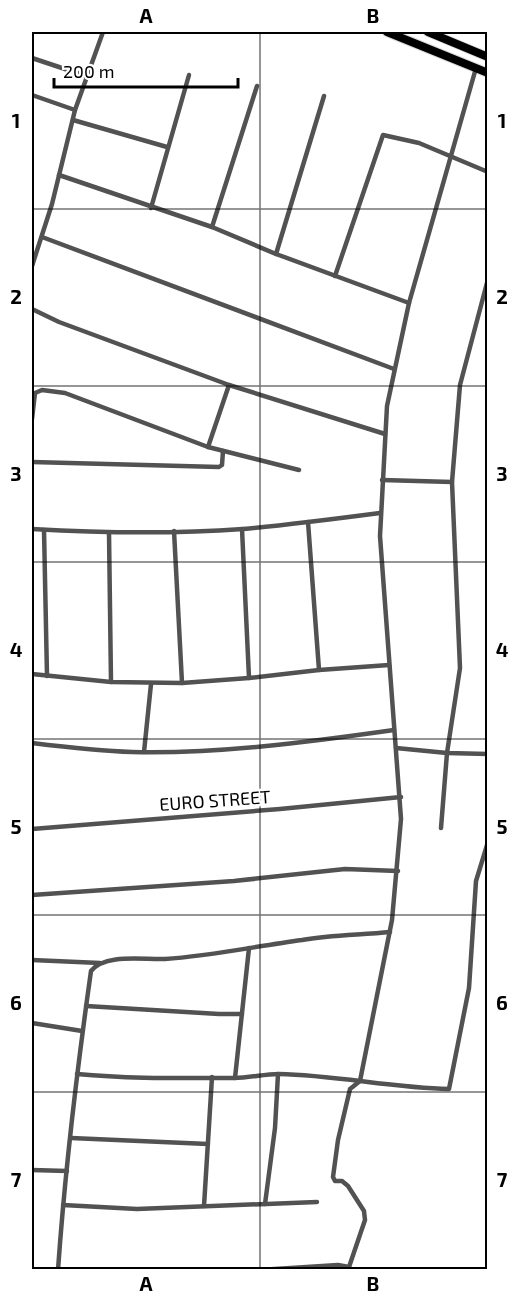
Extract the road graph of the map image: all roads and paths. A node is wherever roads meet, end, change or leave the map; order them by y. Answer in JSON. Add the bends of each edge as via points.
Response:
{"nodes":[{"id":1,"x":103,"y":32,"type":"edge"},
{"id":2,"x":387,"y":32,"type":"edge"},
{"id":3,"x":428,"y":32,"type":"edge"},
{"id":4,"x":488,"y":57,"type":"edge"},
{"id":5,"x":32,"y":58,"type":"edge"},
{"id":6,"x":476,"y":68,"type":"junction"},
{"id":7,"x":488,"y":74,"type":"edge"},
{"id":8,"x":189,"y":75,"type":"dead end"},
{"id":9,"x":86,"y":76,"type":"junction"},
{"id":10,"x":257,"y":86,"type":"dead end"},
{"id":11,"x":32,"y":95,"type":"edge"},
{"id":12,"x":324,"y":96,"type":"dead end"},
{"id":13,"x":75,"y":110,"type":"junction"},
{"id":14,"x":74,"y":120,"type":"junction"},
{"id":15,"x":167,"y":147,"type":"junction"},
{"id":16,"x":450,"y":155,"type":"junction"},
{"id":17,"x":488,"y":172,"type":"edge"},
{"id":18,"x":59,"y":175,"type":"junction"},
{"id":19,"x":151,"y":208,"type":"junction"},
{"id":20,"x":212,"y":227,"type":"junction"},
{"id":21,"x":42,"y":237,"type":"junction"},
{"id":22,"x":276,"y":254,"type":"junction"},
{"id":23,"x":32,"y":266,"type":"edge"},
{"id":24,"x":335,"y":276,"type":"junction"},
{"id":25,"x":488,"y":279,"type":"edge"},
{"id":26,"x":409,"y":303,"type":"junction"},
{"id":27,"x":32,"y":309,"type":"edge"},
{"id":28,"x":394,"y":369,"type":"junction"},
{"id":29,"x":229,"y":386,"type":"junction"},
{"id":30,"x":32,"y":419,"type":"edge"},
{"id":31,"x":385,"y":434,"type":"junction"},
{"id":32,"x":208,"y":447,"type":"junction"},
{"id":33,"x":224,"y":451,"type":"junction"},
{"id":34,"x":32,"y":462,"type":"edge"},
{"id":35,"x":299,"y":470,"type":"dead end"},
{"id":36,"x":382,"y":480,"type":"junction"},
{"id":37,"x":452,"y":482,"type":"junction"},
{"id":38,"x":380,"y":513,"type":"junction"},
{"id":39,"x":308,"y":522,"type":"junction"},
{"id":40,"x":242,"y":529,"type":"junction"},
{"id":41,"x":32,"y":530,"type":"edge"},
{"id":42,"x":44,"y":530,"type":"junction"},
{"id":43,"x":174,"y":531,"type":"junction"},
{"id":44,"x":110,"y":533,"type":"junction"},
{"id":45,"x":389,"y":665,"type":"junction"},
{"id":46,"x":319,"y":670,"type":"junction"},
{"id":47,"x":32,"y":674,"type":"edge"},
{"id":48,"x":47,"y":676,"type":"junction"},
{"id":49,"x":249,"y":678,"type":"junction"},
{"id":50,"x":111,"y":682,"type":"junction"},
{"id":51,"x":182,"y":683,"type":"junction"},
{"id":52,"x":151,"y":684,"type":"junction"},
{"id":53,"x":394,"y":730,"type":"junction"},
{"id":54,"x":32,"y":743,"type":"edge"},
{"id":55,"x":396,"y":748,"type":"junction"},
{"id":56,"x":144,"y":752,"type":"junction"},
{"id":57,"x":447,"y":753,"type":"junction"},
{"id":58,"x":488,"y":754,"type":"edge"},
{"id":59,"x":401,"y":796,"type":"junction"},
{"id":60,"x":441,"y":828,"type":"dead end"},
{"id":61,"x":32,"y":829,"type":"edge"},
{"id":62,"x":488,"y":842,"type":"edge"},
{"id":63,"x":481,"y":861,"type":"junction"},
{"id":64,"x":488,"y":865,"type":"edge"},
{"id":65,"x":398,"y":872,"type":"junction"},
{"id":66,"x":32,"y":895,"type":"edge"},
{"id":67,"x":390,"y":932,"type":"junction"},
{"id":68,"x":249,"y":948,"type":"junction"},
{"id":69,"x":32,"y":960,"type":"edge"},
{"id":70,"x":100,"y":963,"type":"junction"},
{"id":71,"x":86,"y":1006,"type":"junction"},
{"id":72,"x":242,"y":1014,"type":"junction"},
{"id":73,"x":32,"y":1023,"type":"edge"},
{"id":74,"x":82,"y":1031,"type":"junction"},
{"id":75,"x":77,"y":1074,"type":"junction"},
{"id":76,"x":278,"y":1074,"type":"junction"},
{"id":77,"x":212,"y":1077,"type":"junction"},
{"id":78,"x":235,"y":1078,"type":"junction"},
{"id":79,"x":360,"y":1081,"type":"junction"},
{"id":80,"x":71,"y":1138,"type":"junction"},
{"id":81,"x":208,"y":1144,"type":"junction"},
{"id":82,"x":32,"y":1170,"type":"edge"},
{"id":83,"x":67,"y":1171,"type":"junction"},
{"id":84,"x":317,"y":1202,"type":"dead end"},
{"id":85,"x":265,"y":1204,"type":"junction"},
{"id":86,"x":63,"y":1205,"type":"junction"},
{"id":87,"x":204,"y":1206,"type":"junction"},
{"id":88,"x":349,"y":1268,"type":"edge"},
{"id":89,"x":58,"y":1269,"type":"edge"},
{"id":90,"x":260,"y":1269,"type":"edge"}],
"edges":[{"from":1,"to":9,"type":"street"},
{"from":2,"to":6,"type":"highway"},
{"from":3,"to":4,"type":"highway"},
{"from":5,"to":9,"type":"street"},
{"from":6,"to":7,"type":"highway"},
{"from":6,"to":16,"type":"street"},
{"from":8,"to":15,"type":"street"},
{"from":9,"to":13,"type":"street"},
{"from":10,"to":20,"type":"street"},
{"from":11,"to":13,"type":"street"},
{"from":12,"to":22,"type":"street"},
{"from":13,"to":14,"type":"street"},
{"from":14,"to":15,"type":"street"},
{"from":14,"to":18,"type":"street"},
{"from":15,"to":19,"type":"street"},
{"from":16,"to":17,"type":"street"},
{"from":16,"to":24,"type":"street","via":[[383,135]]},
{"from":16,"to":26,"type":"street"},
{"from":18,"to":19,"type":"street"},
{"from":18,"to":21,"type":"street"},
{"from":19,"to":20,"type":"street"},
{"from":20,"to":22,"type":"street"},
{"from":21,"to":23,"type":"street"},
{"from":21,"to":28,"type":"street"},
{"from":22,"to":24,"type":"street"},
{"from":24,"to":26,"type":"street"},
{"from":25,"to":37,"type":"street","via":[[460,385]]},
{"from":26,"to":28,"type":"street"},
{"from":27,"to":29,"type":"street"},
{"from":28,"to":31,"type":"street"},
{"from":29,"to":31,"type":"street"},
{"from":29,"to":32,"type":"street"},
{"from":30,"to":32,"type":"street","via":[[35,393],[49,390]]},
{"from":31,"to":36,"type":"street"},
{"from":32,"to":33,"type":"street"},
{"from":33,"to":34,"type":"street","via":[[219,467]]},
{"from":33,"to":35,"type":"street"},
{"from":36,"to":37,"type":"street"},
{"from":36,"to":38,"type":"street"},
{"from":37,"to":57,"type":"street","via":[[460,668]]},
{"from":38,"to":39,"type":"street"},
{"from":38,"to":45,"type":"street"},
{"from":39,"to":40,"type":"street"},
{"from":39,"to":46,"type":"street"},
{"from":40,"to":43,"type":"street"},
{"from":40,"to":49,"type":"street"},
{"from":41,"to":42,"type":"street"},
{"from":42,"to":44,"type":"street"},
{"from":42,"to":48,"type":"street"},
{"from":43,"to":44,"type":"street"},
{"from":43,"to":51,"type":"street"},
{"from":44,"to":50,"type":"street"},
{"from":45,"to":46,"type":"street"},
{"from":45,"to":53,"type":"street"},
{"from":46,"to":49,"type":"street"},
{"from":47,"to":48,"type":"street"},
{"from":48,"to":50,"type":"street"},
{"from":49,"to":51,"type":"street"},
{"from":50,"to":52,"type":"street"},
{"from":51,"to":52,"type":"street"},
{"from":52,"to":56,"type":"street"},
{"from":53,"to":55,"type":"street"},
{"from":53,"to":56,"type":"street","via":[[333,739]]},
{"from":54,"to":56,"type":"street"},
{"from":55,"to":57,"type":"street"},
{"from":55,"to":59,"type":"street"},
{"from":57,"to":58,"type":"street"},
{"from":57,"to":60,"type":"street"},
{"from":59,"to":61,"type":"street","name":"EURO STREET"},
{"from":59,"to":65,"type":"street"},
{"from":62,"to":63,"type":"street"},
{"from":63,"to":64,"type":"street"},
{"from":63,"to":79,"type":"street","via":[[474,903],[469,988],[449,1089]]},
{"from":65,"to":66,"type":"street","via":[[345,869]]},
{"from":65,"to":67,"type":"street"},
{"from":67,"to":68,"type":"street"},
{"from":67,"to":79,"type":"street"},
{"from":68,"to":70,"type":"street","via":[[201,956]]},
{"from":68,"to":72,"type":"street"},
{"from":69,"to":70,"type":"street"},
{"from":70,"to":71,"type":"street","via":[[91,971]]},
{"from":71,"to":72,"type":"street"},
{"from":71,"to":74,"type":"street"},
{"from":72,"to":78,"type":"street"},
{"from":73,"to":74,"type":"street"},
{"from":74,"to":75,"type":"street"},
{"from":75,"to":77,"type":"street"},
{"from":75,"to":80,"type":"street"},
{"from":76,"to":78,"type":"street"},
{"from":76,"to":79,"type":"street"},
{"from":76,"to":85,"type":"street"},
{"from":77,"to":78,"type":"street"},
{"from":77,"to":81,"type":"street"},
{"from":79,"to":88,"type":"street","via":[[350,1089],[333,1177],[348,1186],[364,1211],[365,1220]]},
{"from":80,"to":81,"type":"street"},
{"from":80,"to":83,"type":"street"},
{"from":81,"to":87,"type":"street"},
{"from":82,"to":83,"type":"street"},
{"from":83,"to":86,"type":"street"},
{"from":84,"to":85,"type":"street"},
{"from":85,"to":87,"type":"street"},
{"from":86,"to":87,"type":"street","via":[[137,1209]]},
{"from":86,"to":89,"type":"street"},
{"from":88,"to":90,"type":"street","via":[[338,1265]]}]}
